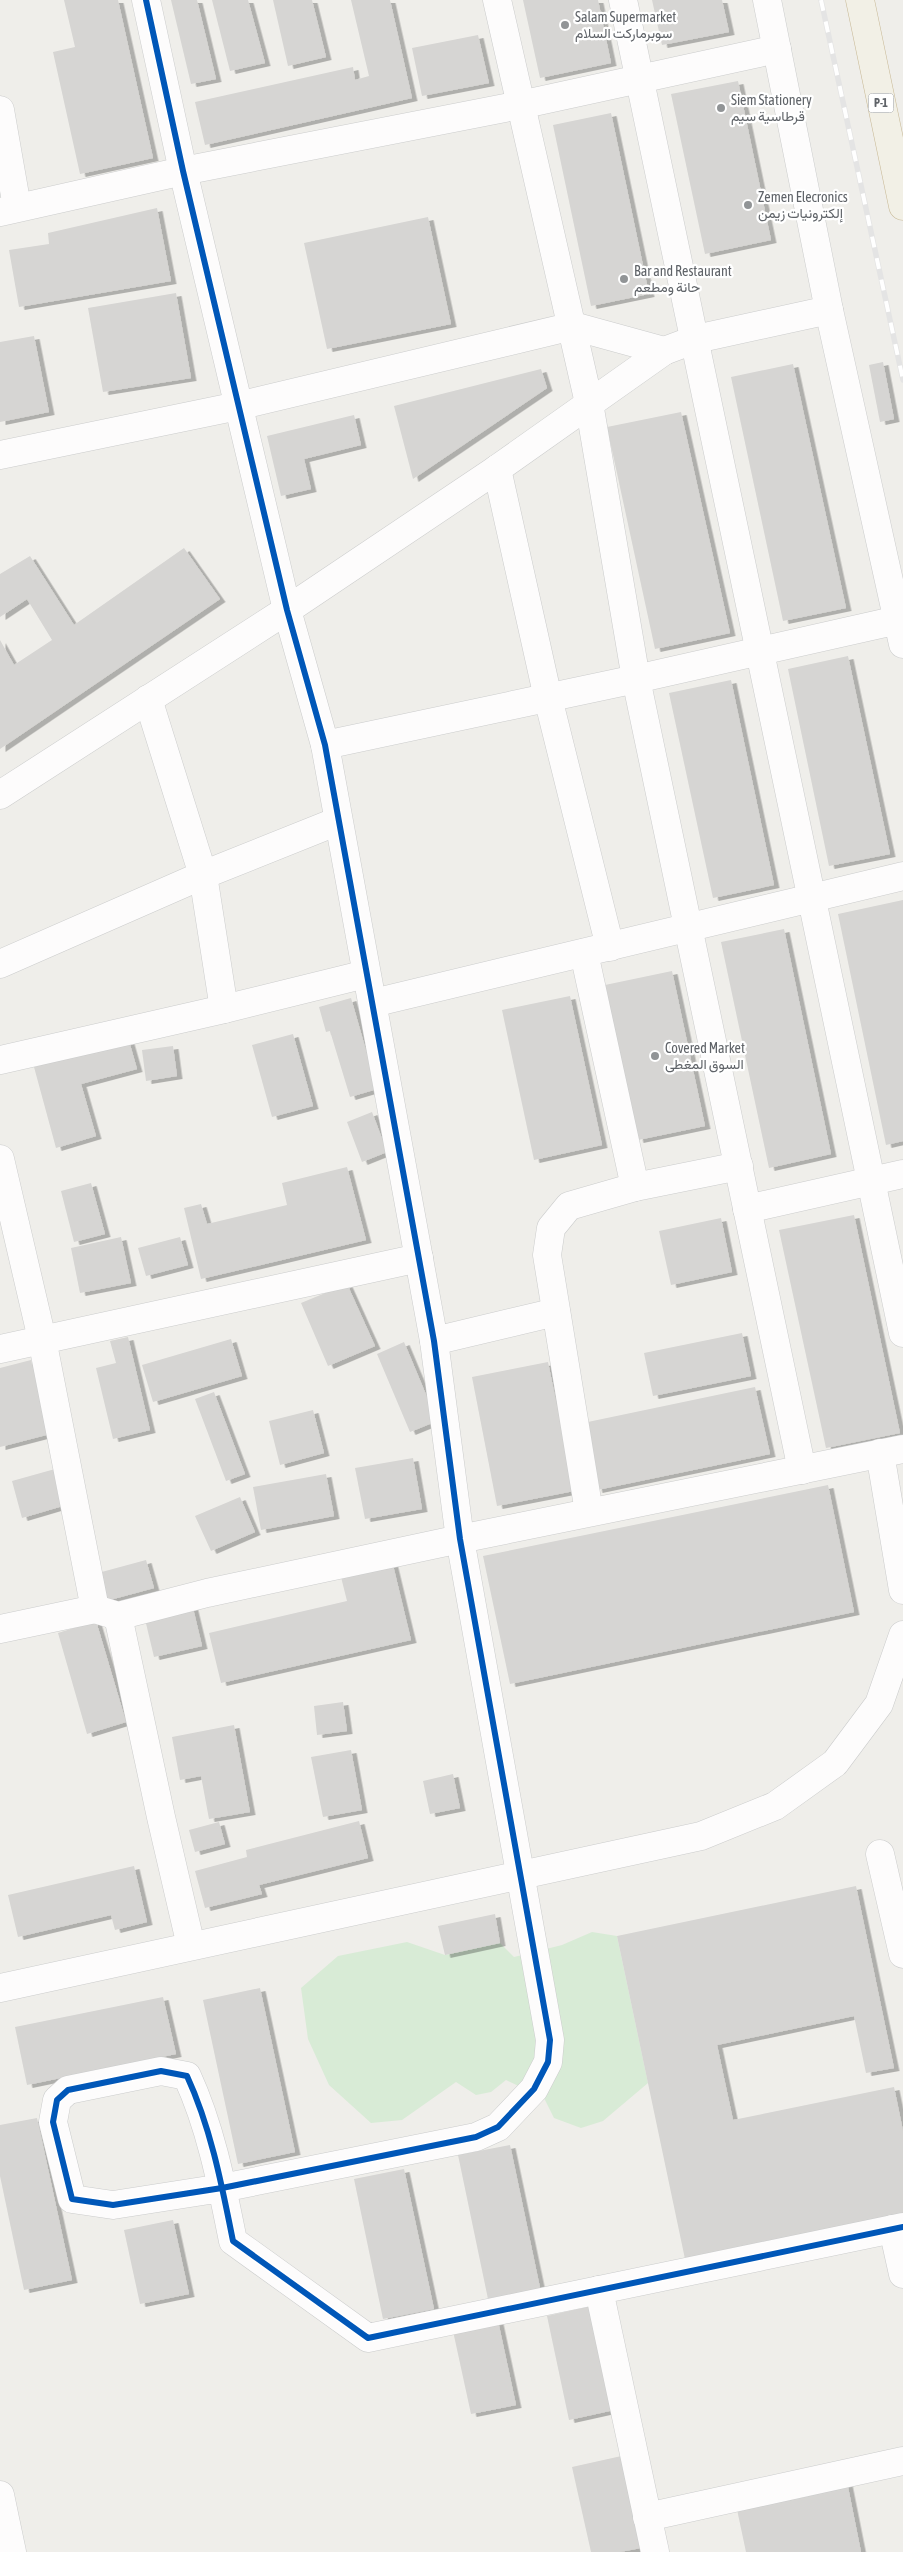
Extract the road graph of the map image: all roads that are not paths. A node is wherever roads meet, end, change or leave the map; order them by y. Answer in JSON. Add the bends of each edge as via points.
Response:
{"nodes":[{"id":1,"x":146,"y":0,"type":"edge"},
{"id":2,"x":497,"y":0,"type":"edge"},
{"id":3,"x":623,"y":0,"type":"edge"},
{"id":4,"x":767,"y":0,"type":"edge"},
{"id":5,"x":860,"y":0,"type":"edge"},
{"id":6,"x":777,"y":48,"type":"junction"},
{"id":7,"x":640,"y":79,"type":"junction"},
{"id":8,"x":520,"y":105,"type":"junction"},
{"id":9,"x":0,"y":110,"type":"edge"},
{"id":10,"x":183,"y":171,"type":"junction"},
{"id":11,"x":903,"y":206,"type":"edge"},
{"id":12,"x":8,"y":210,"type":"edge"},
{"id":13,"x":829,"y":310,"type":"junction"},
{"id":14,"x":573,"y":326,"type":"junction"},
{"id":15,"x":696,"y":339,"type":"junction"},
{"id":16,"x":664,"y":351,"type":"junction"},
{"id":17,"x":589,"y":403,"type":"junction"},
{"id":18,"x":238,"y":406,"type":"junction"},
{"id":19,"x":0,"y":455,"type":"edge"},
{"id":20,"x":497,"y":469,"type":"junction"},
{"id":21,"x":287,"y":610,"type":"junction"},
{"id":22,"x":900,"y":632,"type":"edge"},
{"id":23,"x":762,"y":651,"type":"junction"},
{"id":24,"x":636,"y":679,"type":"junction"},
{"id":25,"x":548,"y":698,"type":"junction"},
{"id":26,"x":148,"y":699,"type":"junction"},
{"id":27,"x":325,"y":745,"type":"junction"},
{"id":28,"x":0,"y":795,"type":"edge"},
{"id":29,"x":338,"y":821,"type":"junction"},
{"id":30,"x":203,"y":876,"type":"junction"},
{"id":31,"x":903,"y":876,"type":"edge"},
{"id":32,"x":813,"y":898,"type":"junction"},
{"id":33,"x":688,"y":928,"type":"junction"},
{"id":34,"x":610,"y":946,"type":"junction"},
{"id":35,"x":584,"y":953,"type":"junction"},
{"id":36,"x":0,"y":964,"type":"edge"},
{"id":37,"x":366,"y":974,"type":"junction"},
{"id":38,"x":373,"y":1003,"type":"junction"},
{"id":39,"x":224,"y":1009,"type":"junction"},
{"id":40,"x":0,"y":1060,"type":"edge"},
{"id":41,"x":0,"y":1159,"type":"edge"},
{"id":42,"x":739,"y":1166,"type":"junction"},
{"id":43,"x":903,"y":1174,"type":"edge"},
{"id":44,"x":870,"y":1181,"type":"junction"},
{"id":45,"x":635,"y":1187,"type":"junction"},
{"id":46,"x":747,"y":1209,"type":"junction"},
{"id":47,"x":419,"y":1258,"type":"junction"},
{"id":48,"x":556,"y":1312,"type":"junction"},
{"id":49,"x":903,"y":1333,"type":"edge"},
{"id":50,"x":42,"y":1339,"type":"junction"},
{"id":51,"x":434,"y":1341,"type":"junction"},
{"id":52,"x":0,"y":1349,"type":"edge"},
{"id":53,"x":892,"y":1451,"type":"edge"},
{"id":54,"x":802,"y":1470,"type":"junction"},
{"id":55,"x":589,"y":1512,"type":"junction"},
{"id":56,"x":460,"y":1539,"type":"junction"},
{"id":57,"x":903,"y":1590,"type":"edge"},
{"id":58,"x":106,"y":1613,"type":"junction"},
{"id":59,"x":0,"y":1629,"type":"edge"},
{"id":60,"x":903,"y":1635,"type":"edge"},
{"id":61,"x":880,"y":1854,"type":"dead end"},
{"id":62,"x":519,"y":1875,"type":"junction"},
{"id":63,"x":191,"y":1946,"type":"junction"},
{"id":64,"x":903,"y":1954,"type":"edge"},
{"id":65,"x":0,"y":1988,"type":"edge"},
{"id":66,"x":222,"y":2188,"type":"junction"},
{"id":67,"x":898,"y":2228,"type":"edge"},
{"id":68,"x":903,"y":2274,"type":"edge"},
{"id":69,"x":599,"y":2290,"type":"junction"},
{"id":70,"x":903,"y":2461,"type":"edge"},
{"id":71,"x":0,"y":2495,"type":"edge"},
{"id":72,"x":647,"y":2516,"type":"junction"},
{"id":73,"x":7,"y":2545,"type":"edge"},
{"id":74,"x":654,"y":2552,"type":"edge"}],
"edges":[{"from":1,"to":10,"type":"street"},
{"from":2,"to":8,"type":"street"},
{"from":3,"to":7,"type":"street"},
{"from":4,"to":6,"type":"street"},
{"from":5,"to":11,"type":"highway","number":"P-1"},
{"from":6,"to":7,"type":"street"},
{"from":6,"to":13,"type":"street"},
{"from":7,"to":8,"type":"street"},
{"from":7,"to":15,"type":"street"},
{"from":8,"to":10,"type":"street"},
{"from":8,"to":14,"type":"street"},
{"from":9,"to":12,"type":"street"},
{"from":10,"to":12,"type":"street"},
{"from":10,"to":18,"type":"street"},
{"from":13,"to":15,"type":"street"},
{"from":13,"to":22,"type":"street"},
{"from":14,"to":16,"type":"street"},
{"from":14,"to":17,"type":"street"},
{"from":14,"to":18,"type":"street"},
{"from":15,"to":16,"type":"street"},
{"from":15,"to":23,"type":"street"},
{"from":16,"to":17,"type":"street"},
{"from":17,"to":20,"type":"street"},
{"from":17,"to":24,"type":"street"},
{"from":18,"to":19,"type":"street"},
{"from":18,"to":21,"type":"street"},
{"from":20,"to":21,"type":"street"},
{"from":20,"to":25,"type":"street"},
{"from":21,"to":26,"type":"street"},
{"from":21,"to":27,"type":"street"},
{"from":22,"to":23,"type":"street"},
{"from":23,"to":24,"type":"street"},
{"from":23,"to":32,"type":"street"},
{"from":24,"to":25,"type":"street"},
{"from":24,"to":33,"type":"street"},
{"from":25,"to":27,"type":"street"},
{"from":25,"to":34,"type":"street"},
{"from":26,"to":28,"type":"street"},
{"from":26,"to":30,"type":"street"},
{"from":27,"to":29,"type":"street"},
{"from":29,"to":30,"type":"street"},
{"from":29,"to":37,"type":"street"},
{"from":30,"to":36,"type":"street"},
{"from":30,"to":39,"type":"street"},
{"from":31,"to":32,"type":"street"},
{"from":32,"to":33,"type":"street"},
{"from":32,"to":44,"type":"street"},
{"from":33,"to":34,"type":"street"},
{"from":33,"to":42,"type":"street"},
{"from":34,"to":35,"type":"street"},
{"from":35,"to":38,"type":"street"},
{"from":35,"to":45,"type":"street"},
{"from":37,"to":38,"type":"street"},
{"from":37,"to":39,"type":"street"},
{"from":38,"to":47,"type":"street"},
{"from":39,"to":40,"type":"street"},
{"from":41,"to":50,"type":"street"},
{"from":42,"to":45,"type":"street"},
{"from":42,"to":46,"type":"street"},
{"from":43,"to":44,"type":"street"},
{"from":44,"to":46,"type":"street"},
{"from":44,"to":49,"type":"street"},
{"from":45,"to":48,"type":"street","via":[[570,1206],[551,1228],[547,1255]]},
{"from":46,"to":54,"type":"street"},
{"from":47,"to":50,"type":"street"},
{"from":47,"to":51,"type":"street"},
{"from":48,"to":51,"type":"street"},
{"from":48,"to":55,"type":"street"},
{"from":50,"to":52,"type":"street"},
{"from":50,"to":58,"type":"street"},
{"from":51,"to":56,"type":"street"},
{"from":53,"to":54,"type":"street"},
{"from":53,"to":57,"type":"street"},
{"from":54,"to":55,"type":"street"},
{"from":55,"to":56,"type":"street"},
{"from":56,"to":58,"type":"street"},
{"from":56,"to":62,"type":"street"},
{"from":58,"to":59,"type":"street"},
{"from":58,"to":63,"type":"street","via":[[161,1817]]},
{"from":60,"to":62,"type":"street","via":[[879,1704],[835,1763],[775,1806],[701,1836]]},
{"from":61,"to":64,"type":"street"},
{"from":62,"to":63,"type":"street"},
{"from":62,"to":66,"type":"street","via":[[550,2040],[548,2062],[534,2089],[515,2110],[498,2127],[476,2137]]},
{"from":63,"to":65,"type":"street"},
{"from":66,"to":66,"type":"street","via":[[113,2205],[72,2199],[53,2122],[57,2100],[68,2090],[161,2071],[187,2076],[198,2100]]},
{"from":66,"to":69,"type":"street","via":[[233,2241],[368,2338]]},
{"from":67,"to":68,"type":"street"},
{"from":67,"to":69,"type":"street"},
{"from":69,"to":72,"type":"street"},
{"from":70,"to":72,"type":"street"},
{"from":71,"to":73,"type":"street"},
{"from":72,"to":74,"type":"street"}]}
